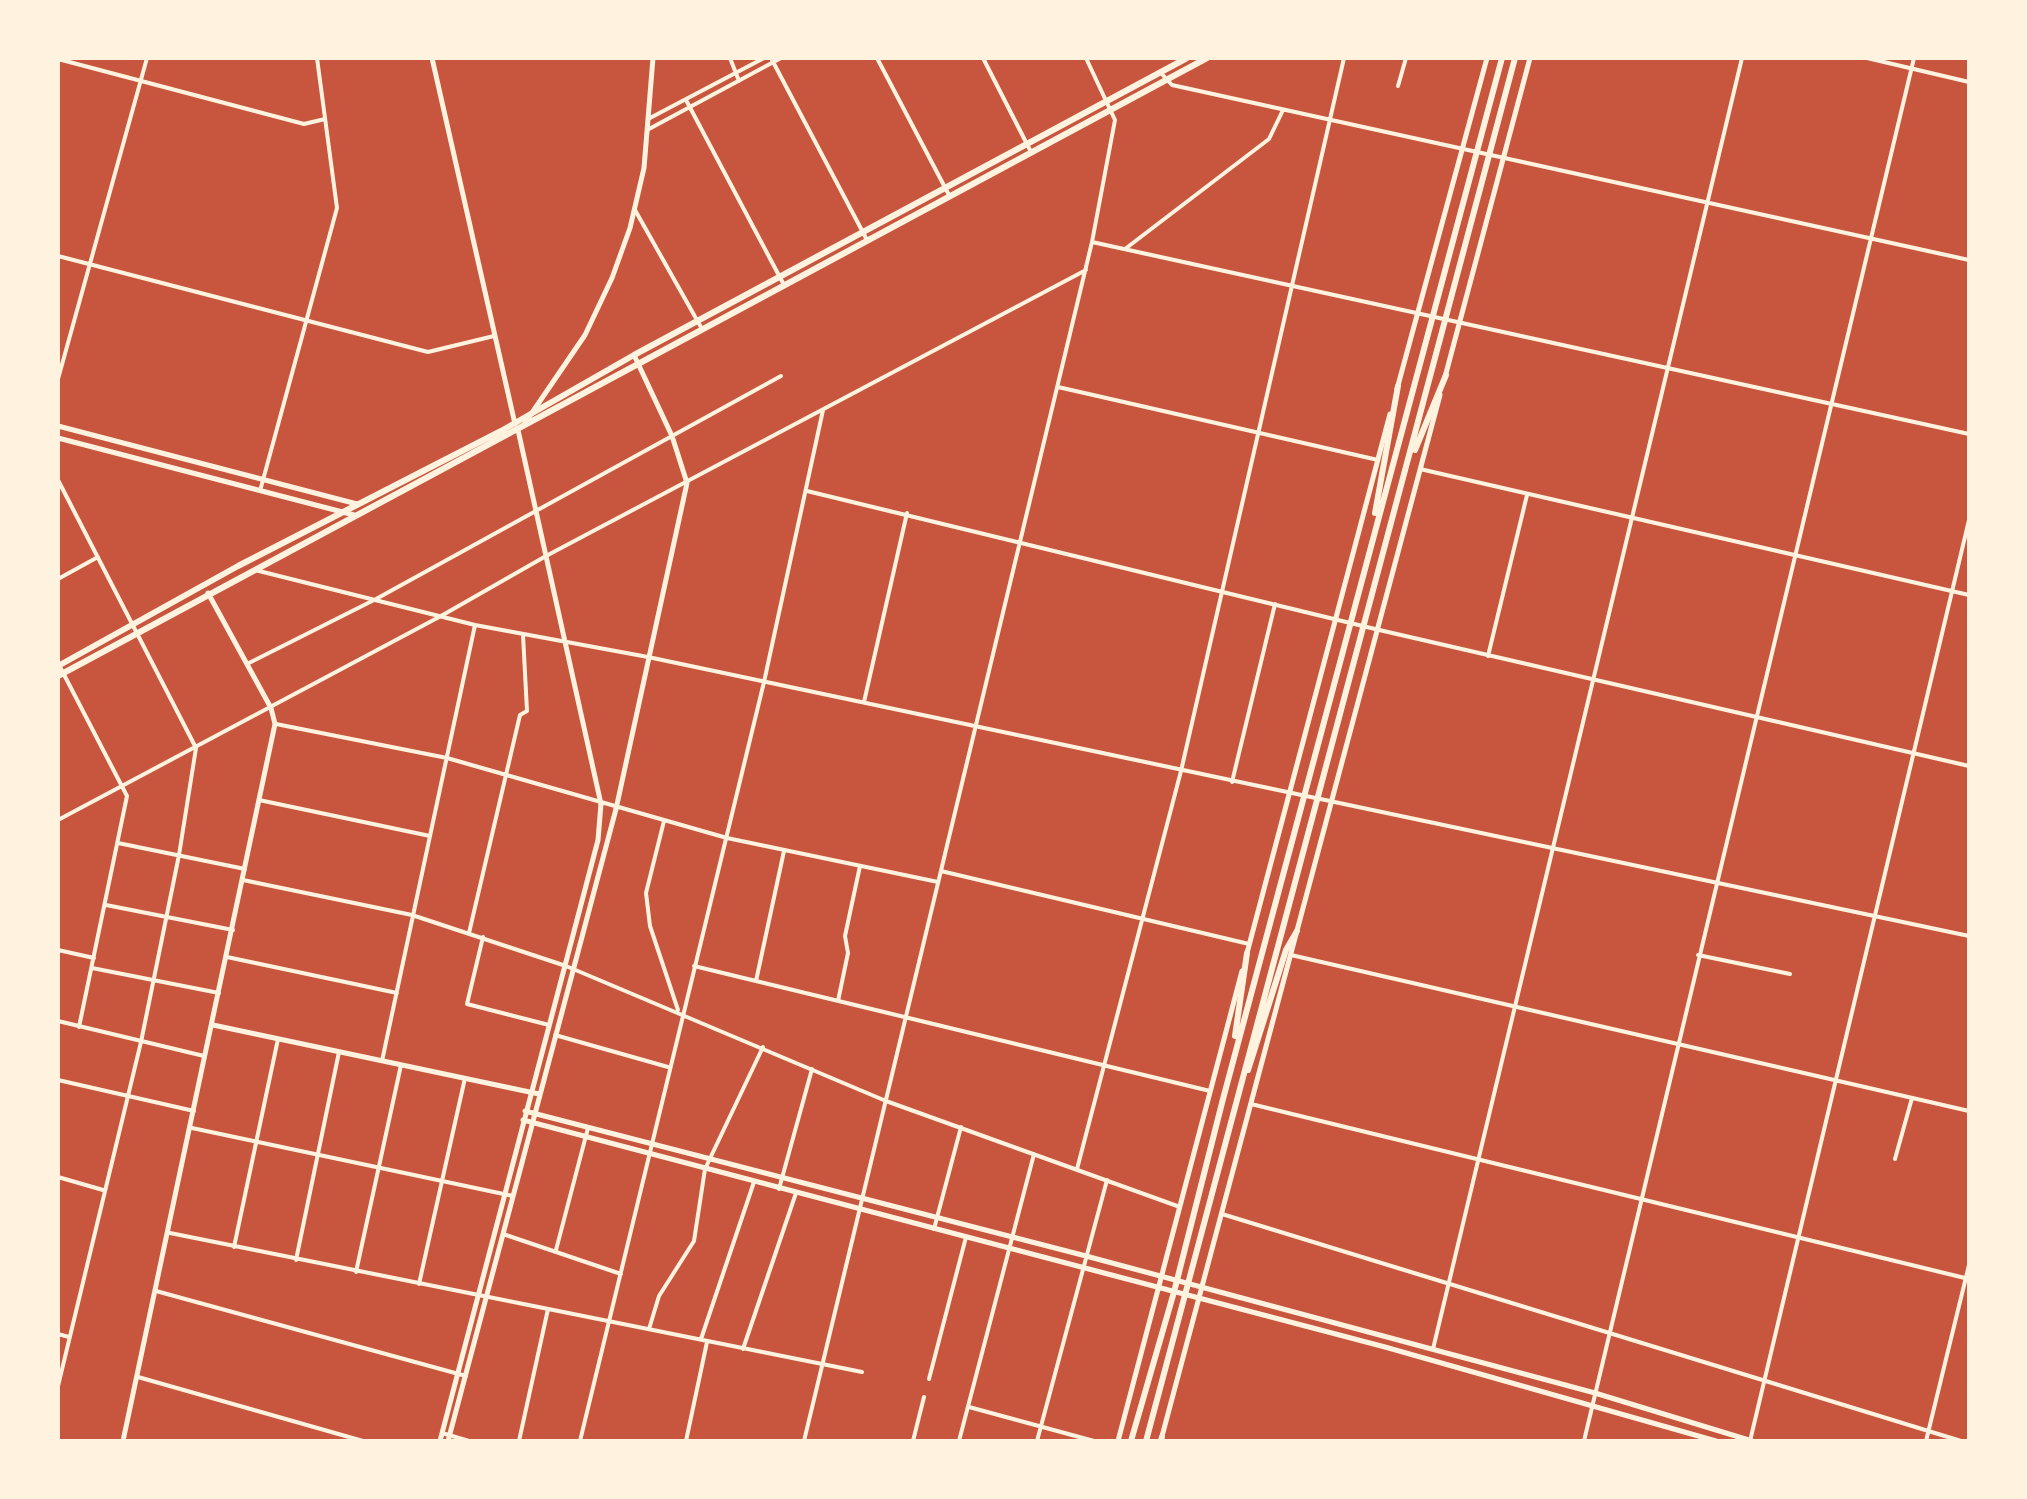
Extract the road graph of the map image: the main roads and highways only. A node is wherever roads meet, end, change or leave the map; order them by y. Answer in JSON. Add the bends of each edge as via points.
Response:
{"nodes":[{"id":1,"x":432,"y":58,"type":"edge"},
{"id":2,"x":653,"y":58,"type":"edge"},
{"id":3,"x":1207,"y":58,"type":"edge"},
{"id":4,"x":1487,"y":58,"type":"edge"},
{"id":5,"x":1502,"y":58,"type":"edge"},
{"id":6,"x":1515,"y":58,"type":"edge"},
{"id":7,"x":1530,"y":58,"type":"edge"},
{"id":8,"x":1192,"y":60,"type":"edge"},
{"id":9,"x":634,"y":355,"type":"junction"},
{"id":10,"x":638,"y":363,"type":"junction"},
{"id":11,"x":1446,"y":375,"type":"junction"},
{"id":12,"x":1398,"y":386,"type":"junction"},
{"id":13,"x":534,"y":412,"type":"junction"},
{"id":14,"x":58,"y":426,"type":"edge"},
{"id":15,"x":515,"y":427,"type":"junction"},
{"id":16,"x":58,"y":438,"type":"edge"},
{"id":17,"x":1404,"y":480,"type":"junction"},
{"id":18,"x":358,"y":505,"type":"junction"},
{"id":19,"x":343,"y":512,"type":"junction"},
{"id":20,"x":354,"y":515,"type":"junction"},
{"id":21,"x":1370,"y":546,"type":"junction"},
{"id":22,"x":208,"y":593,"type":"junction"},
{"id":23,"x":135,"y":630,"type":"junction"},
{"id":24,"x":59,"y":665,"type":"edge"},
{"id":25,"x":61,"y":674,"type":"edge"},
{"id":26,"x":1297,"y":931,"type":"junction"},
{"id":27,"x":1247,"y":953,"type":"junction"},
{"id":28,"x":569,"y":967,"type":"junction"},
{"id":29,"x":213,"y":1025,"type":"junction"},
{"id":30,"x":530,"y":1092,"type":"junction"},
{"id":31,"x":539,"y":1094,"type":"junction"},
{"id":32,"x":1223,"y":1099,"type":"junction"},
{"id":33,"x":1236,"y":1103,"type":"junction"},
{"id":34,"x":525,"y":1111,"type":"junction"},
{"id":35,"x":534,"y":1114,"type":"junction"},
{"id":36,"x":523,"y":1120,"type":"junction"},
{"id":37,"x":531,"y":1122,"type":"junction"},
{"id":38,"x":1162,"y":1278,"type":"junction"},
{"id":39,"x":1177,"y":1282,"type":"junction"},
{"id":40,"x":1188,"y":1284,"type":"junction"},
{"id":41,"x":1202,"y":1288,"type":"junction"},
{"id":42,"x":1159,"y":1289,"type":"junction"},
{"id":43,"x":1174,"y":1292,"type":"junction"},
{"id":44,"x":1185,"y":1295,"type":"junction"},
{"id":45,"x":1200,"y":1299,"type":"junction"},
{"id":46,"x":449,"y":1438,"type":"edge"},
{"id":47,"x":1161,"y":1440,"type":"edge"},
{"id":48,"x":123,"y":1441,"type":"edge"},
{"id":49,"x":440,"y":1441,"type":"edge"},
{"id":50,"x":1118,"y":1441,"type":"edge"},
{"id":51,"x":1131,"y":1441,"type":"edge"},
{"id":52,"x":1146,"y":1441,"type":"edge"},
{"id":53,"x":1716,"y":1441,"type":"edge"},
{"id":54,"x":1751,"y":1441,"type":"edge"}],
"edges":[{"from":1,"to":15,"type":"main road"},
{"from":2,"to":13,"type":"main road","via":[[649,129],[635,210],[598,310]]},
{"from":3,"to":8,"type":"main road"},
{"from":4,"to":12,"type":"main road"},
{"from":5,"to":21,"type":"main road"},
{"from":6,"to":17,"type":"main road"},
{"from":7,"to":11,"type":"main road"},
{"from":8,"to":9,"type":"main road","via":[[1160,72]]},
{"from":8,"to":10,"type":"main road","via":[[1166,80]]},
{"from":9,"to":10,"type":"main road"},
{"from":9,"to":13,"type":"main road"},
{"from":10,"to":15,"type":"main road"},
{"from":10,"to":28,"type":"main road","via":[[687,483],[616,809]]},
{"from":11,"to":17,"type":"main road"},
{"from":11,"to":26,"type":"main road"},
{"from":12,"to":21,"type":"main road"},
{"from":12,"to":27,"type":"main road"},
{"from":13,"to":15,"type":"main road"},
{"from":14,"to":18,"type":"main road"},
{"from":15,"to":18,"type":"main road"},
{"from":15,"to":20,"type":"main road"},
{"from":15,"to":28,"type":"main road","via":[[601,804]]},
{"from":16,"to":19,"type":"main road"},
{"from":17,"to":33,"type":"main road"},
{"from":18,"to":19,"type":"main road"},
{"from":19,"to":20,"type":"main road"},
{"from":19,"to":23,"type":"main road","via":[[238,566]]},
{"from":20,"to":22,"type":"main road"},
{"from":21,"to":32,"type":"main road"},
{"from":22,"to":23,"type":"main road"},
{"from":22,"to":29,"type":"main road","via":[[275,724]]},
{"from":23,"to":24,"type":"main road"},
{"from":23,"to":25,"type":"main road"},
{"from":26,"to":33,"type":"main road","via":[[1286,950]]},
{"from":26,"to":41,"type":"main road"},
{"from":27,"to":32,"type":"main road"},
{"from":27,"to":38,"type":"main road"},
{"from":28,"to":30,"type":"main road"},
{"from":28,"to":31,"type":"main road"},
{"from":29,"to":30,"type":"main road"},
{"from":29,"to":48,"type":"main road"},
{"from":30,"to":31,"type":"main road"},
{"from":30,"to":34,"type":"main road"},
{"from":31,"to":35,"type":"main road"},
{"from":32,"to":39,"type":"main road"},
{"from":33,"to":40,"type":"main road"},
{"from":34,"to":35,"type":"main road"},
{"from":34,"to":36,"type":"main road"},
{"from":35,"to":37,"type":"main road"},
{"from":35,"to":38,"type":"main road"},
{"from":36,"to":37,"type":"main road"},
{"from":36,"to":49,"type":"main road"},
{"from":37,"to":42,"type":"main road"},
{"from":37,"to":46,"type":"main road"},
{"from":38,"to":39,"type":"main road"},
{"from":38,"to":42,"type":"main road"},
{"from":39,"to":40,"type":"main road"},
{"from":39,"to":43,"type":"main road"},
{"from":40,"to":41,"type":"main road"},
{"from":40,"to":44,"type":"main road"},
{"from":41,"to":45,"type":"main road"},
{"from":41,"to":54,"type":"main road","via":[[1595,1393]]},
{"from":42,"to":43,"type":"main road"},
{"from":42,"to":50,"type":"main road"},
{"from":43,"to":44,"type":"main road"},
{"from":43,"to":51,"type":"main road"},
{"from":44,"to":45,"type":"main road"},
{"from":44,"to":52,"type":"main road"},
{"from":45,"to":47,"type":"main road"},
{"from":45,"to":53,"type":"main road"}]}
